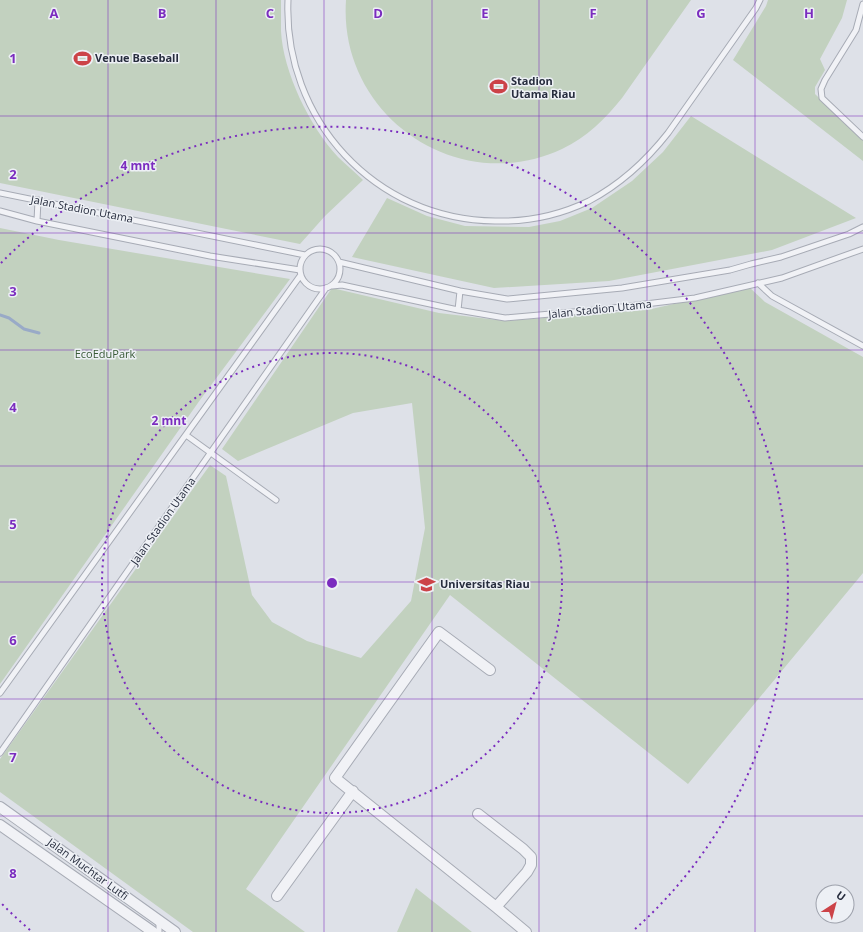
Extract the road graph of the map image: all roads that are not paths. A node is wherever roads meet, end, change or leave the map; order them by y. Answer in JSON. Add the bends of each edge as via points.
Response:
{"nodes":[{"id":1,"x":288,"y":0,"type":"edge"},
{"id":2,"x":760,"y":0,"type":"edge"},
{"id":3,"x":863,"y":4,"type":"edge"},
{"id":4,"x":856,"y":30,"type":"junction"},
{"id":5,"x":863,"y":32,"type":"edge"},
{"id":6,"x":863,"y":137,"type":"edge"},
{"id":7,"x":0,"y":193,"type":"edge"},
{"id":8,"x":38,"y":200,"type":"junction"},
{"id":9,"x":0,"y":211,"type":"edge"},
{"id":10,"x":37,"y":221,"type":"junction"},
{"id":11,"x":863,"y":227,"type":"edge"},
{"id":12,"x":863,"y":249,"type":"edge"},
{"id":13,"x":305,"y":255,"type":"junction"},
{"id":14,"x":339,"y":262,"type":"junction"},
{"id":15,"x":300,"y":273,"type":"junction"},
{"id":16,"x":758,"y":283,"type":"junction"},
{"id":17,"x":332,"y":286,"type":"junction"},
{"id":18,"x":326,"y":288,"type":"junction"},
{"id":19,"x":460,"y":291,"type":"junction"},
{"id":20,"x":458,"y":310,"type":"junction"},
{"id":21,"x":863,"y":346,"type":"edge"},
{"id":22,"x":186,"y":435,"type":"junction"},
{"id":23,"x":210,"y":453,"type":"junction"},
{"id":24,"x":276,"y":500,"type":"dead end"},
{"id":25,"x":490,"y":670,"type":"dead end"},
{"id":26,"x":0,"y":694,"type":"edge"},
{"id":27,"x":0,"y":754,"type":"edge"},
{"id":28,"x":353,"y":791,"type":"junction"},
{"id":29,"x":0,"y":807,"type":"edge"},
{"id":30,"x":478,"y":814,"type":"dead end"},
{"id":31,"x":0,"y":824,"type":"edge"},
{"id":32,"x":277,"y":896,"type":"dead end"},
{"id":33,"x":496,"y":907,"type":"junction"},
{"id":34,"x":159,"y":921,"type":"junction"},
{"id":35,"x":153,"y":932,"type":"edge"},
{"id":36,"x":159,"y":932,"type":"edge"},
{"id":37,"x":175,"y":932,"type":"edge"},
{"id":38,"x":526,"y":932,"type":"edge"}],
"edges":[{"from":1,"to":2,"type":"lane","via":[[289,34],[298,78],[308,103],[322,127],[348,159],[380,185],[428,210],[482,221],[509,221],[536,218],[567,210],[612,188],[634,171],[668,133]]},
{"from":3,"to":4,"type":"lane"},
{"from":4,"to":5,"type":"lane"},
{"from":4,"to":6,"type":"lane","via":[[821,89],[822,98]]},
{"from":7,"to":8,"type":"lane","name":"Jalan Stadion Utama"},
{"from":8,"to":10,"type":"lane"},
{"from":8,"to":13,"type":"lane","name":"Jalan Stadion Utama"},
{"from":9,"to":10,"type":"lane","name":"Jalan Stadion Utama"},
{"from":10,"to":15,"type":"lane","name":"Jalan Stadion Utama"},
{"from":11,"to":19,"type":"lane","name":"Jalan Stadion Utama","via":[[781,258],[730,270],[622,288],[507,299]]},
{"from":12,"to":16,"type":"lane","name":"Jalan Stadion Utama","via":[[782,278]]},
{"from":13,"to":14,"type":"lane","via":[[312,250],[325,249],[336,256]]},
{"from":13,"to":15,"type":"lane"},
{"from":14,"to":17,"type":"lane","via":[[340,275]]},
{"from":14,"to":19,"type":"lane","name":"Jalan Stadion Utama"},
{"from":15,"to":18,"type":"lane","via":[[313,288]]},
{"from":15,"to":22,"type":"lane"},
{"from":16,"to":20,"type":"lane","name":"Jalan Stadion Utama","via":[[695,298],[596,310],[505,318]]},
{"from":16,"to":21,"type":"lane","via":[[772,296]]},
{"from":17,"to":18,"type":"lane"},
{"from":17,"to":20,"type":"lane","name":"Jalan Stadion Utama","via":[[342,285]]},
{"from":18,"to":23,"type":"lane","name":"Jalan Stadion Utama"},
{"from":19,"to":20,"type":"lane"},
{"from":22,"to":23,"type":"lane"},
{"from":22,"to":26,"type":"lane"},
{"from":23,"to":24,"type":"lane"},
{"from":23,"to":27,"type":"lane","name":"Jalan Stadion Utama"},
{"from":25,"to":28,"type":"street","via":[[439,632],[335,778]]},
{"from":28,"to":32,"type":"street"},
{"from":28,"to":33,"type":"street"},
{"from":29,"to":34,"type":"street","name":"Jalan Muchtar Lutfi"},
{"from":30,"to":33,"type":"street","via":[[531,857],[527,872]]},
{"from":31,"to":35,"type":"street","name":"Jalan Muchtar Lutfi"},
{"from":33,"to":38,"type":"street"},
{"from":34,"to":36,"type":"lane"},
{"from":34,"to":37,"type":"street","name":"Jalan Muchtar Lutfi"}]}
